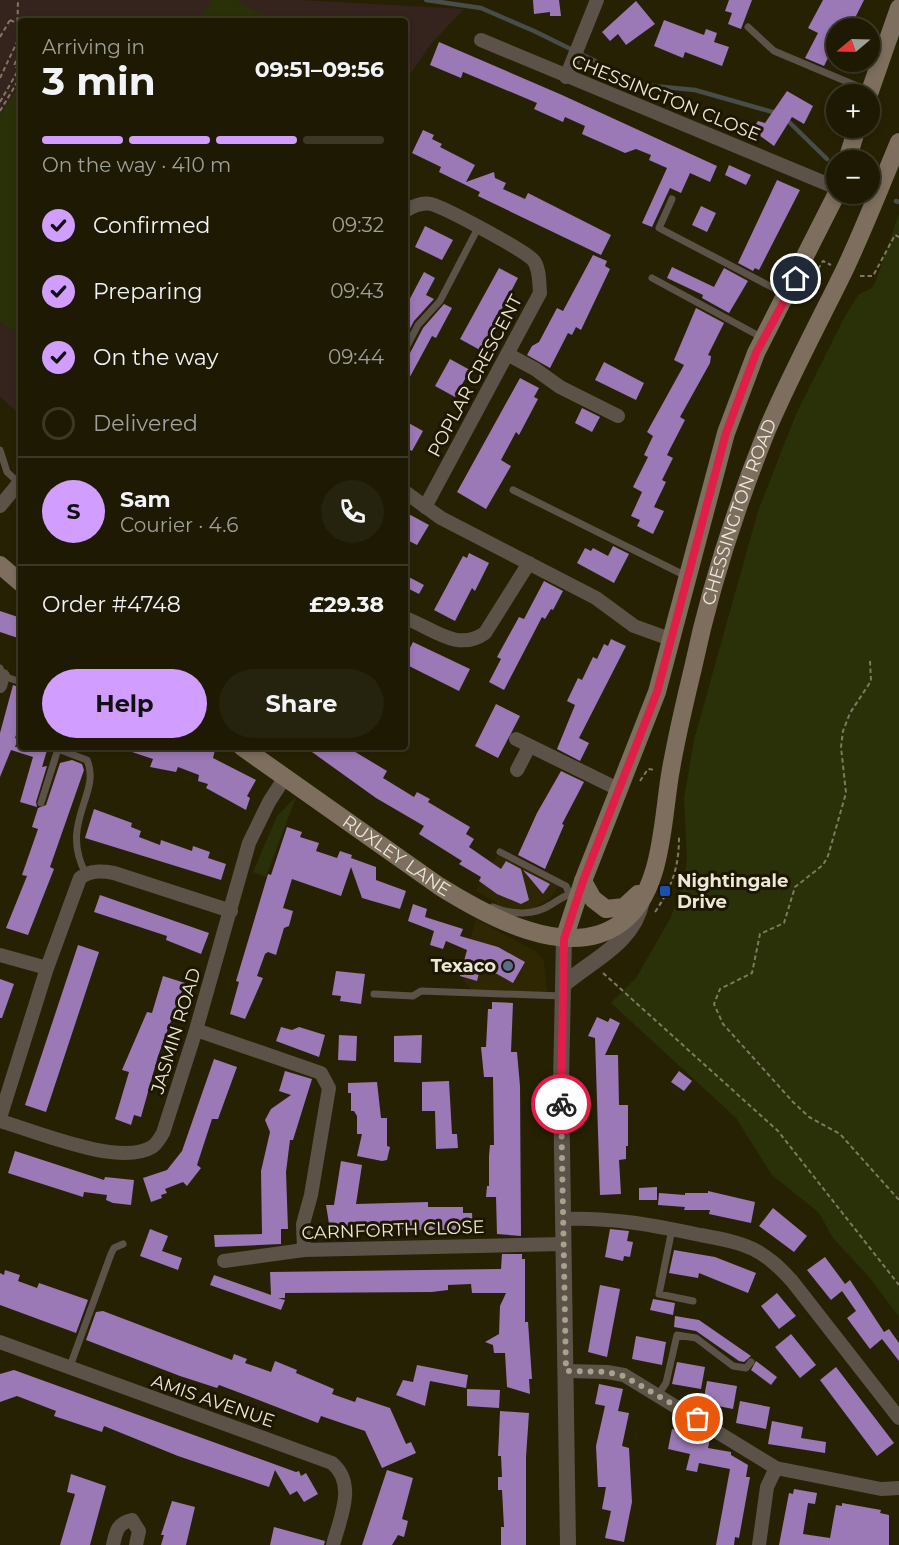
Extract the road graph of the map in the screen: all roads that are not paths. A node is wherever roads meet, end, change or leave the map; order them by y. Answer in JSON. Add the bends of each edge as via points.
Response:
{"nodes":[{"id":1,"x":597,"y":0,"type":"edge"},
{"id":2,"x":899,"y":8,"type":"edge"},
{"id":3,"x":748,"y":27,"type":"dead end"},
{"id":4,"x":481,"y":40,"type":"dead end"},
{"id":5,"x":566,"y":77,"type":"junction"},
{"id":6,"x":849,"y":84,"type":"edge"},
{"id":7,"x":872,"y":84,"type":"edge"},
{"id":8,"x":899,"y":142,"type":"edge"},
{"id":9,"x":826,"y":183,"type":"edge"},
{"id":10,"x":672,"y":199,"type":"dead end"},
{"id":11,"x":832,"y":204,"type":"edge"},
{"id":12,"x":408,"y":208,"type":"edge"},
{"id":13,"x":478,"y":228,"type":"junction"},
{"id":14,"x":652,"y":278,"type":"dead end"},
{"id":15,"x":787,"y":295,"type":"junction"},
{"id":16,"x":764,"y":338,"type":"junction"},
{"id":17,"x":408,"y":344,"type":"edge"},
{"id":18,"x":507,"y":354,"type":"junction"},
{"id":19,"x":618,"y":416,"type":"dead end"},
{"id":20,"x":0,"y":450,"type":"edge"},
{"id":21,"x":18,"y":482,"type":"edge"},
{"id":22,"x":18,"y":486,"type":"edge"},
{"id":23,"x":513,"y":490,"type":"dead end"},
{"id":24,"x":408,"y":494,"type":"edge"},
{"id":25,"x":0,"y":506,"type":"edge"},
{"id":26,"x":425,"y":507,"type":"junction"},
{"id":27,"x":529,"y":563,"type":"junction"},
{"id":28,"x":0,"y":565,"type":"edge"},
{"id":29,"x":687,"y":577,"type":"junction"},
{"id":30,"x":18,"y":580,"type":"edge"},
{"id":31,"x":408,"y":619,"type":"edge"},
{"id":32,"x":670,"y":639,"type":"junction"},
{"id":33,"x":1,"y":676,"type":"edge"},
{"id":34,"x":18,"y":681,"type":"edge"},
{"id":35,"x":516,"y":739,"type":"dead end"},
{"id":36,"x":529,"y":747,"type":"junction"},
{"id":37,"x":58,"y":750,"type":"edge"},
{"id":38,"x":61,"y":750,"type":"edge"},
{"id":39,"x":246,"y":750,"type":"edge"},
{"id":40,"x":517,"y":770,"type":"dead end"},
{"id":41,"x":285,"y":777,"type":"junction"},
{"id":42,"x":618,"y":789,"type":"junction"},
{"id":43,"x":41,"y":803,"type":"dead end"},
{"id":44,"x":500,"y":852,"type":"dead end"},
{"id":45,"x":86,"y":874,"type":"junction"},
{"id":46,"x":651,"y":876,"type":"junction"},
{"id":47,"x":577,"y":889,"type":"junction"},
{"id":48,"x":642,"y":901,"type":"junction"},
{"id":49,"x":468,"y":904,"type":"junction"},
{"id":50,"x":231,"y":911,"type":"junction"},
{"id":51,"x":564,"y":939,"type":"junction"},
{"id":52,"x":0,"y":955,"type":"edge"},
{"id":53,"x":47,"y":968,"type":"junction"},
{"id":54,"x":563,"y":990,"type":"junction"},
{"id":55,"x":374,"y":994,"type":"dead end"},
{"id":56,"x":196,"y":1030,"type":"junction"},
{"id":57,"x":0,"y":1120,"type":"edge"},
{"id":58,"x":563,"y":1219,"type":"junction"},
{"id":59,"x":672,"y":1229,"type":"junction"},
{"id":60,"x":123,"y":1244,"type":"dead end"},
{"id":61,"x":563,"y":1244,"type":"junction"},
{"id":62,"x":304,"y":1250,"type":"junction"},
{"id":63,"x":224,"y":1261,"type":"dead end"},
{"id":64,"x":693,"y":1301,"type":"dead end"},
{"id":65,"x":0,"y":1342,"type":"edge"},
{"id":66,"x":751,"y":1362,"type":"dead end"},
{"id":67,"x":69,"y":1369,"type":"junction"},
{"id":68,"x":566,"y":1371,"type":"junction"},
{"id":69,"x":658,"y":1395,"type":"junction"},
{"id":70,"x":899,"y":1418,"type":"edge"},
{"id":71,"x":776,"y":1468,"type":"junction"},
{"id":72,"x":899,"y":1488,"type":"edge"},
{"id":73,"x":113,"y":1545,"type":"edge"},
{"id":74,"x":136,"y":1545,"type":"edge"},
{"id":75,"x":333,"y":1545,"type":"edge"},
{"id":76,"x":568,"y":1545,"type":"edge"},
{"id":77,"x":759,"y":1545,"type":"edge"}],
"edges":[{"from":1,"to":5,"type":"street"},
{"from":2,"to":7,"type":"main road"},
{"from":3,"to":6,"type":"lane","via":[[774,51]]},
{"from":4,"to":5,"type":"street","name":"CHESSINGTON CLOSE"},
{"from":5,"to":9,"type":"street","name":"CHESSINGTON CLOSE"},
{"from":8,"to":46,"type":"main road","name":"CHESSINGTON ROAD","via":[[848,261],[767,430],[731,531],[696,651]]},
{"from":10,"to":15,"type":"lane","via":[[659,228]]},
{"from":11,"to":15,"type":"main road","name":"CHESSINGTON ROAD"},
{"from":12,"to":13,"type":"street","name":"POPLAR CRESCENT","via":[[432,204]]},
{"from":13,"to":17,"type":"lane","via":[[440,301],[418,325]]},
{"from":13,"to":18,"type":"street","name":"POPLAR CRESCENT","via":[[526,255],[538,270],[540,293]]},
{"from":14,"to":16,"type":"lane"},
{"from":15,"to":16,"type":"main road","name":"CHESSINGTON ROAD"},
{"from":16,"to":29,"type":"main road","name":"CHESSINGTON ROAD","via":[[726,433]]},
{"from":18,"to":19,"type":"street"},
{"from":18,"to":26,"type":"street","name":"POPLAR CRESCENT"},
{"from":20,"to":21,"type":"lane","via":[[7,472]]},
{"from":22,"to":25,"type":"street"},
{"from":23,"to":29,"type":"lane"},
{"from":24,"to":26,"type":"street"},
{"from":26,"to":27,"type":"street"},
{"from":27,"to":31,"type":"street","via":[[478,638],[452,640]]},
{"from":27,"to":32,"type":"street","via":[[596,597],[634,626]]},
{"from":28,"to":30,"type":"main road"},
{"from":29,"to":32,"type":"main road","name":"CHESSINGTON ROAD"},
{"from":32,"to":42,"type":"main road","name":"CHESSINGTON ROAD","via":[[657,692]]},
{"from":33,"to":34,"type":"lane"},
{"from":35,"to":36,"type":"street"},
{"from":36,"to":40,"type":"street"},
{"from":36,"to":42,"type":"street"},
{"from":37,"to":43,"type":"lane"},
{"from":38,"to":45,"type":"lane","via":[[87,760],[92,771],[75,838]]},
{"from":39,"to":41,"type":"main road","name":"RUXLEY LANE"},
{"from":41,"to":49,"type":"main road","name":"RUXLEY LANE"},
{"from":41,"to":50,"type":"street","name":"JASMIN ROAD","via":[[249,843]]},
{"from":42,"to":47,"type":"main road","name":"CHESSINGTON ROAD"},
{"from":44,"to":47,"type":"lane"},
{"from":45,"to":50,"type":"street","via":[[114,873]]},
{"from":45,"to":53,"type":"street","via":[[75,887]]},
{"from":46,"to":47,"type":"main road","via":[[624,907],[615,909],[606,909]]},
{"from":46,"to":48,"type":"main road","name":"CHESSINGTON ROAD"},
{"from":47,"to":49,"type":"lane","via":[[550,906],[523,914],[483,902]]},
{"from":47,"to":51,"type":"main road","name":"CHESSINGTON ROAD"},
{"from":48,"to":51,"type":"main road","name":"CHESSINGTON ROAD","via":[[623,922],[606,933]]},
{"from":48,"to":54,"type":"street","name":"CHESSINGTON ROAD","via":[[635,923],[612,950],[580,970]]},
{"from":49,"to":51,"type":"main road","name":"RUXLEY LANE","via":[[506,922]]},
{"from":50,"to":56,"type":"street","name":"JASMIN ROAD"},
{"from":51,"to":54,"type":"street","name":"CHESSINGTON ROAD"},
{"from":52,"to":53,"type":"street"},
{"from":53,"to":57,"type":"street"},
{"from":54,"to":55,"type":"lane"},
{"from":54,"to":58,"type":"street","name":"CHESSINGTON ROAD"},
{"from":56,"to":57,"type":"street","name":"JASMIN ROAD","via":[[163,1133],[150,1148],[122,1153],[98,1150]]},
{"from":56,"to":62,"type":"street","via":[[321,1073],[327,1081],[312,1189],[303,1224]]},
{"from":58,"to":59,"type":"street","via":[[618,1219]]},
{"from":58,"to":61,"type":"street","name":"CHESSINGTON ROAD"},
{"from":59,"to":64,"type":"lane","via":[[659,1294]]},
{"from":59,"to":70,"type":"street","via":[[730,1241],[772,1260]]},
{"from":60,"to":67,"type":"lane","via":[[111,1254]]},
{"from":61,"to":62,"type":"street","name":"CARNFORTH CLOSE"},
{"from":61,"to":68,"type":"street","name":"CHESSINGTON ROAD"},
{"from":62,"to":63,"type":"street","name":"CARNFORTH CLOSE"},
{"from":65,"to":67,"type":"street","name":"AMIS AVENUE"},
{"from":66,"to":69,"type":"lane","via":[[746,1368],[733,1366],[696,1338],[677,1335],[666,1383]]},
{"from":67,"to":75,"type":"street","name":"AMIS AVENUE","via":[[332,1463],[342,1475],[346,1490]]},
{"from":68,"to":69,"type":"street","via":[[624,1376]]},
{"from":68,"to":76,"type":"street","name":"CHESSINGTON ROAD"},
{"from":69,"to":71,"type":"street"},
{"from":71,"to":72,"type":"street","via":[[881,1489]]},
{"from":71,"to":77,"type":"street","via":[[767,1487]]},
{"from":73,"to":74,"type":"street","via":[[117,1528],[132,1521],[140,1532]]}]}
